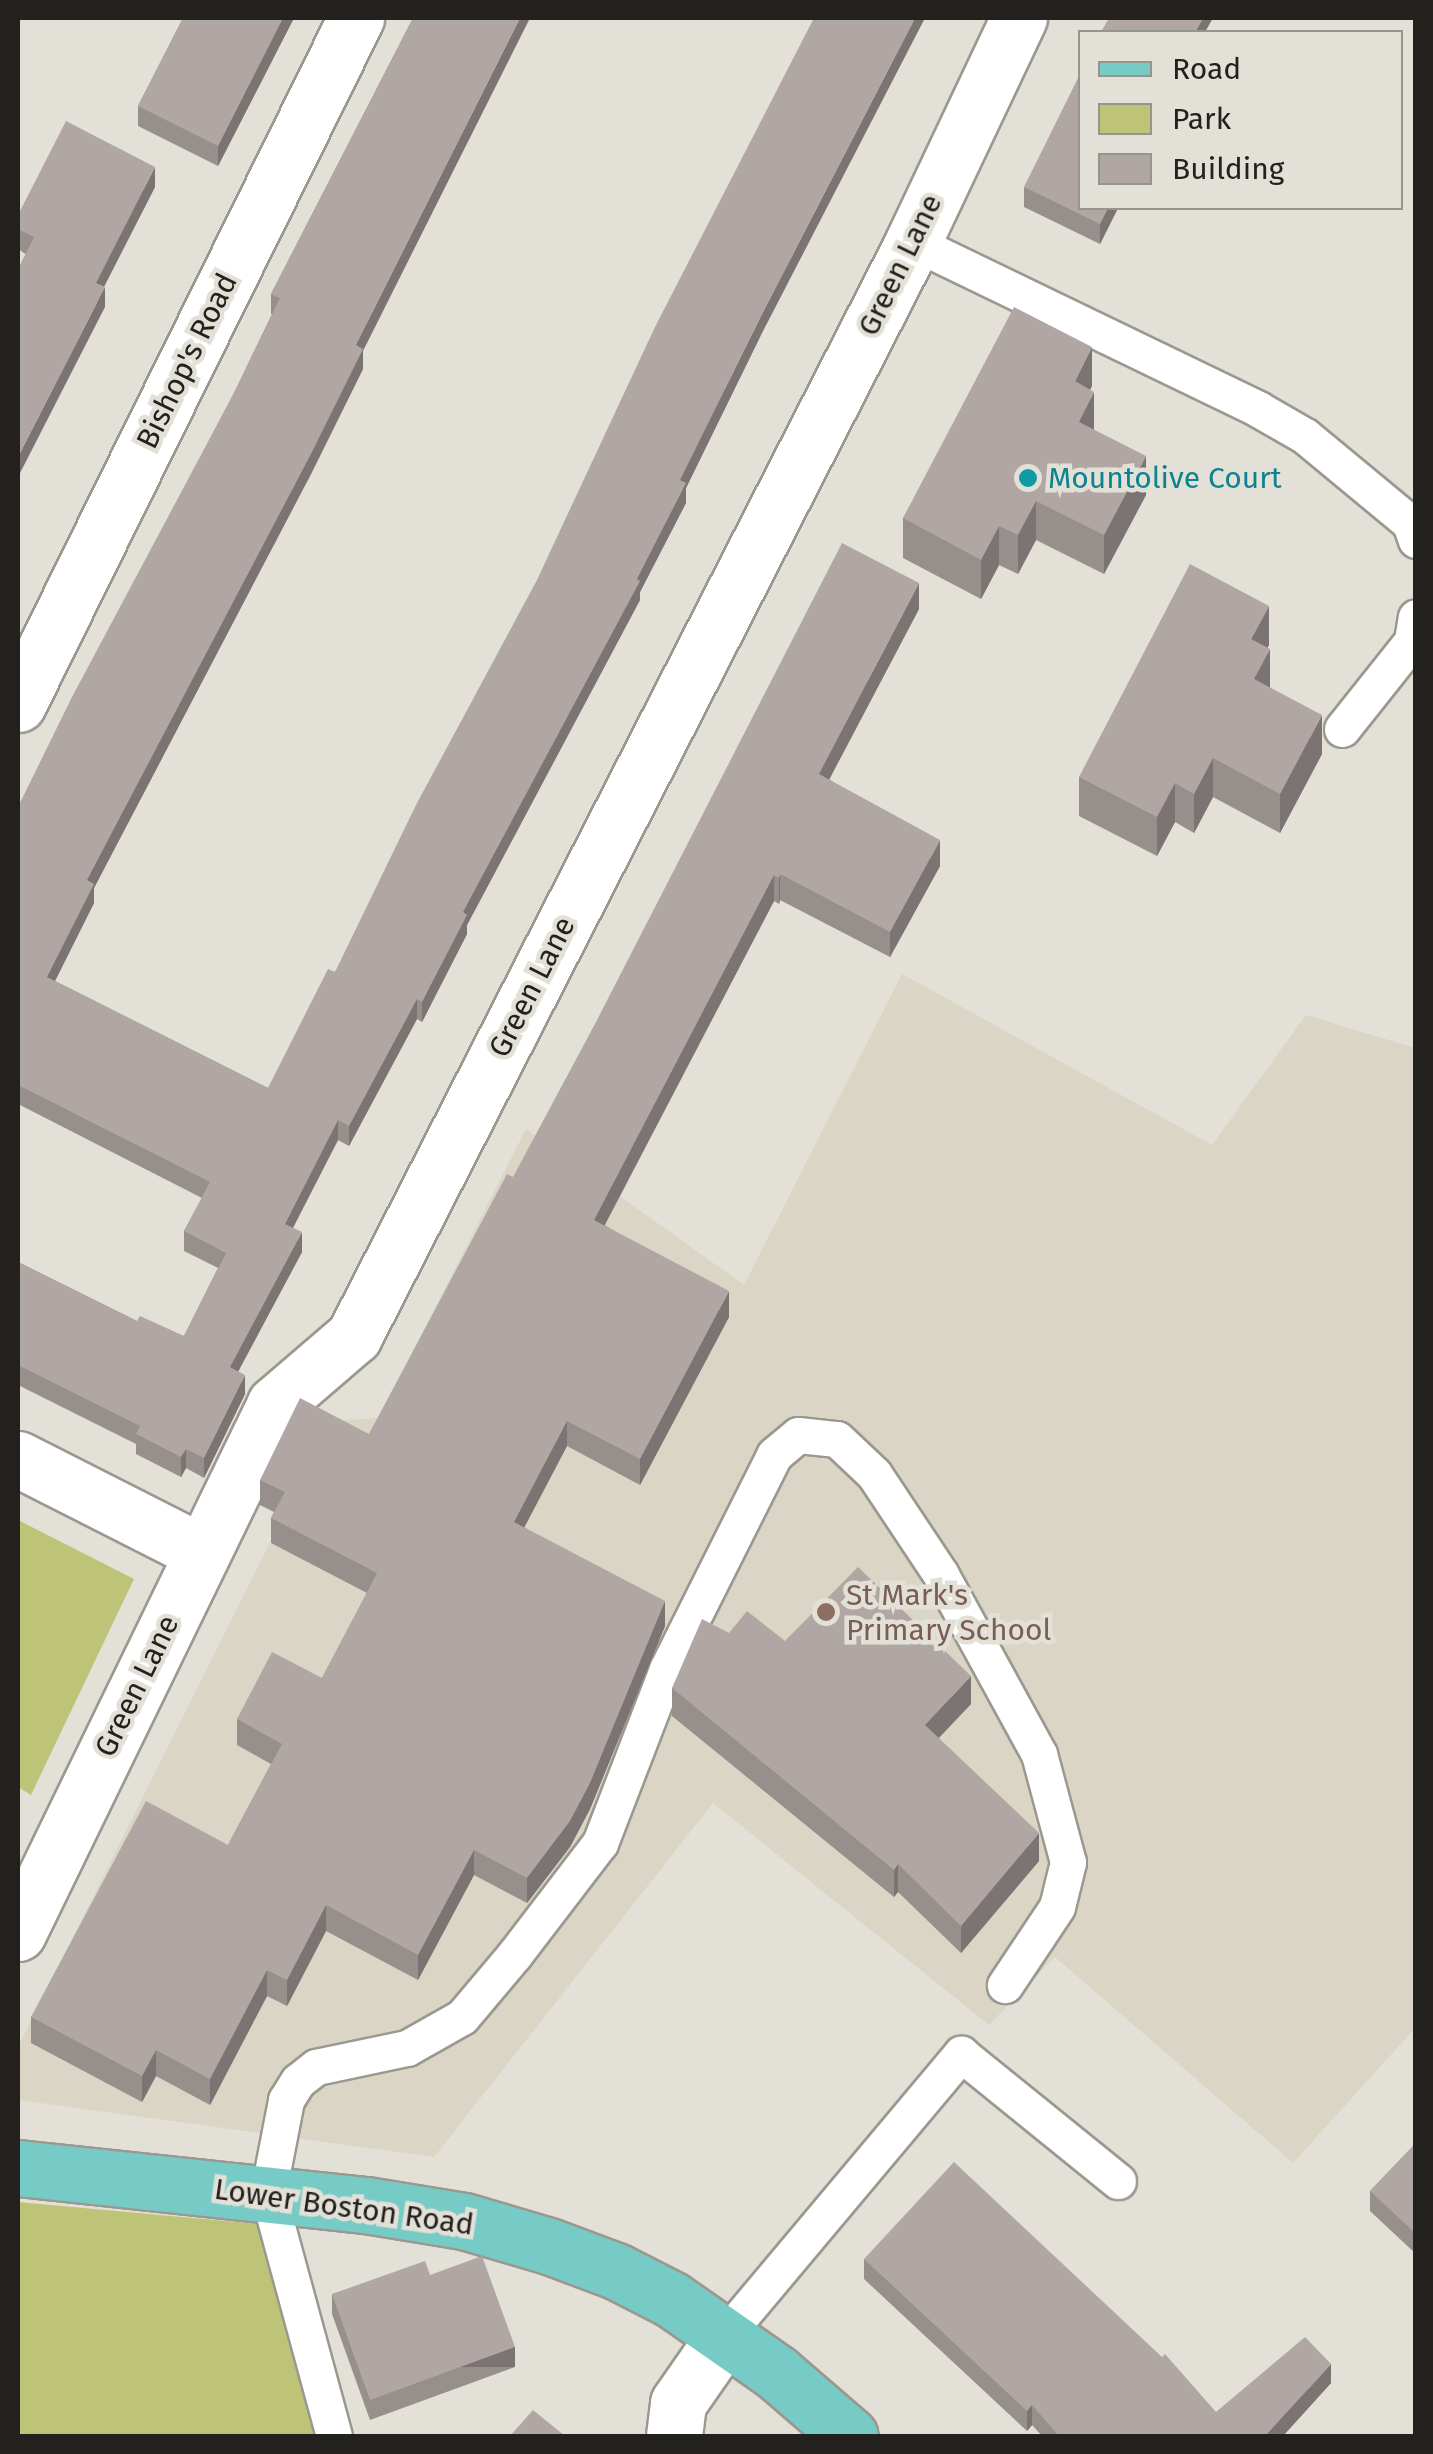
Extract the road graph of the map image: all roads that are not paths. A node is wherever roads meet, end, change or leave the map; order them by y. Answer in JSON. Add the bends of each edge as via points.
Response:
{"nodes":[{"id":1,"x":356,"y":18,"type":"edge"},
{"id":2,"x":1014,"y":19,"type":"edge"},
{"id":3,"x":913,"y":242,"type":"junction"},
{"id":4,"x":1416,"y":540,"type":"edge"},
{"id":5,"x":1416,"y":617,"type":"edge"},
{"id":6,"x":18,"y":704,"type":"edge"},
{"id":7,"x":1342,"y":730,"type":"dead end"},
{"id":8,"x":18,"y":1459,"type":"edge"},
{"id":9,"x":201,"y":1552,"type":"junction"},
{"id":10,"x":18,"y":1934,"type":"edge"},
{"id":11,"x":1005,"y":1985,"type":"dead end"},
{"id":12,"x":18,"y":2168,"type":"edge"},
{"id":13,"x":1118,"y":2181,"type":"dead end"},
{"id":14,"x":268,"y":2193,"type":"junction"},
{"id":15,"x":726,"y":2334,"type":"junction"},
{"id":16,"x":334,"y":2436,"type":"edge"},
{"id":17,"x":674,"y":2436,"type":"edge"},
{"id":18,"x":850,"y":2436,"type":"edge"}],
"edges":[{"from":1,"to":6,"type":"street","name":"Bishop's Road"},
{"from":2,"to":3,"type":"street","name":"Green Lane"},
{"from":3,"to":4,"type":"lane","via":[[1258,408],[1305,436],[1410,524]]},
{"from":3,"to":9,"type":"street","name":"Green Lane","via":[[354,1336],[275,1404]]},
{"from":5,"to":7,"type":"lane","via":[[1412,641]]},
{"from":8,"to":9,"type":"street"},
{"from":9,"to":10,"type":"street","name":"Green Lane"},
{"from":11,"to":14,"type":"lane","via":[[1057,1907],[1068,1862],[1039,1754],[941,1575],[874,1474],[837,1439],[798,1435],[774,1455],[667,1670],[600,1843],[462,2017],[407,2048],[316,2066],[298,2080],[286,2100]]},
{"from":12,"to":14,"type":"main road","name":"Lower Boston Road"},
{"from":13,"to":15,"type":"lane","via":[[961,2054]]},
{"from":14,"to":15,"type":"main road","name":"Lower Boston Road","via":[[464,2221],[550,2246],[616,2270]]},
{"from":14,"to":16,"type":"lane"},
{"from":15,"to":17,"type":"street","via":[[678,2403]]},
{"from":15,"to":18,"type":"main road","name":"Lower Boston Road"}]}
